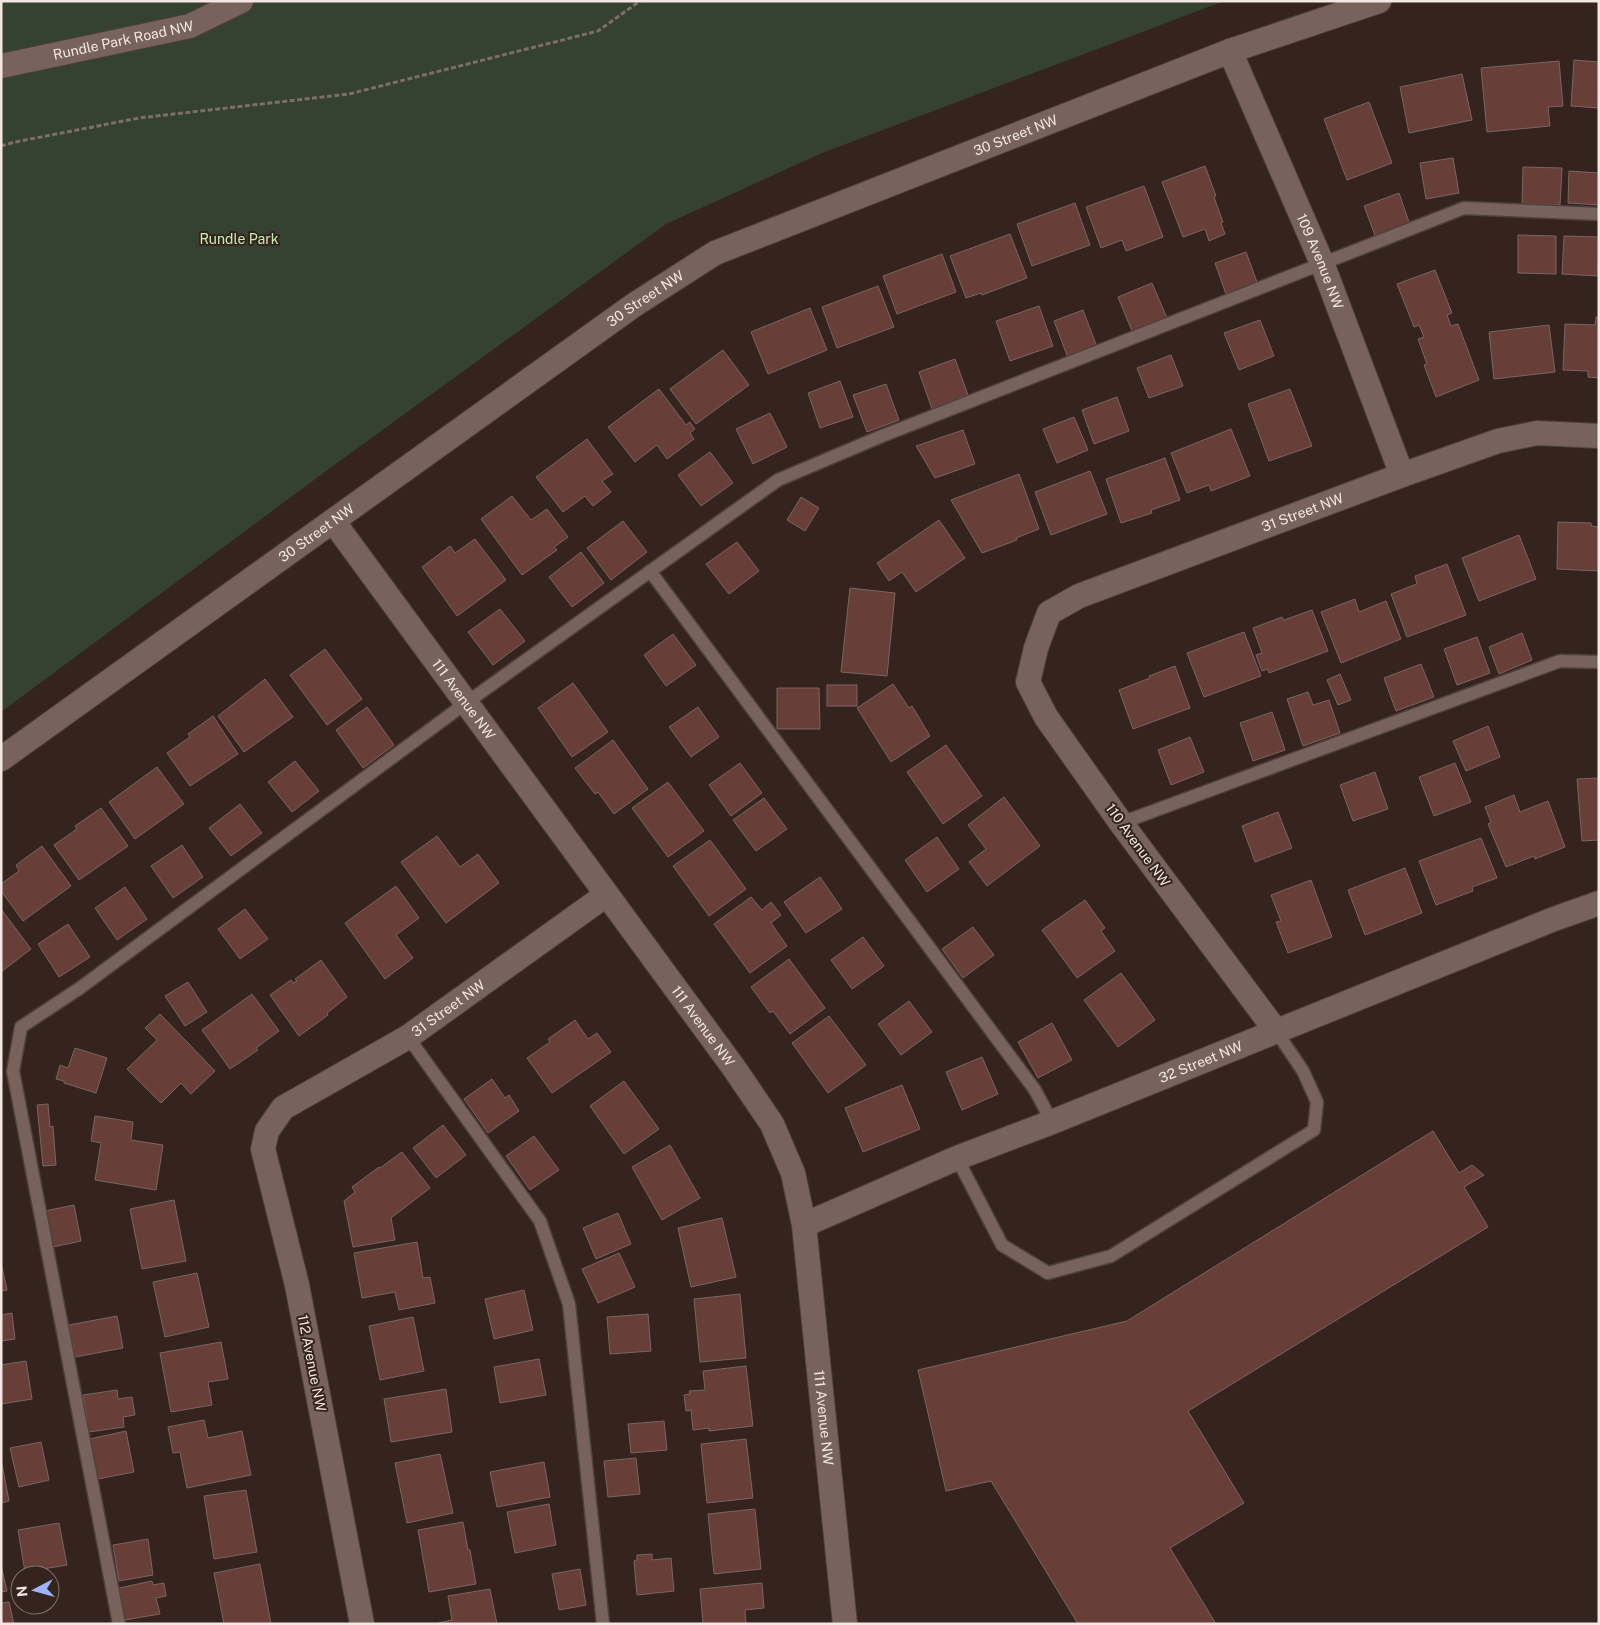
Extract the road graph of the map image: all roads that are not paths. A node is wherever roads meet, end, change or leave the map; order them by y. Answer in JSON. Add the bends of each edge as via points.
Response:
{"nodes":[{"id":1,"x":241,"y":1,"type":"edge"},
{"id":2,"x":1379,"y":1,"type":"edge"},
{"id":3,"x":1230,"y":51,"type":"junction"},
{"id":4,"x":1,"y":66,"type":"edge"},
{"id":5,"x":1599,"y":214,"type":"edge"},
{"id":6,"x":1322,"y":263,"type":"junction"},
{"id":7,"x":1599,"y":436,"type":"edge"},
{"id":8,"x":1402,"y":475,"type":"junction"},
{"id":9,"x":333,"y":521,"type":"junction"},
{"id":10,"x":650,"y":571,"type":"junction"},
{"id":11,"x":1036,"y":648,"type":"joint"},
{"id":12,"x":1599,"y":662,"type":"edge"},
{"id":13,"x":466,"y":703,"type":"junction"},
{"id":14,"x":1,"y":760,"type":"edge"},
{"id":15,"x":1121,"y":823,"type":"junction"},
{"id":16,"x":606,"y":895,"type":"junction"},
{"id":17,"x":1599,"y":903,"type":"edge"},
{"id":18,"x":1276,"y":1031,"type":"junction"},
{"id":19,"x":408,"y":1037,"type":"junction"},
{"id":20,"x":283,"y":1108,"type":"joint"},
{"id":21,"x":1052,"y":1122,"type":"junction"},
{"id":22,"x":958,"y":1158,"type":"junction"},
{"id":23,"x":804,"y":1225,"type":"junction"},
{"id":24,"x":119,"y":1624,"type":"edge"},
{"id":25,"x":362,"y":1624,"type":"edge"},
{"id":26,"x":603,"y":1624,"type":"edge"},
{"id":27,"x":845,"y":1624,"type":"edge"}],
"edges":[{"from":1,"to":4,"type":"street","name":"Rundle Park Road NW","via":[[190,26]]},
{"from":2,"to":3,"type":"street","name":"30 Street NW"},
{"from":3,"to":6,"type":"street","name":"109 Avenue NW"},
{"from":3,"to":9,"type":"street","name":"30 Street NW","via":[[715,253],[634,305]]},
{"from":5,"to":6,"type":"lane","via":[[1464,208]]},
{"from":6,"to":8,"type":"street","name":"109 Avenue NW"},
{"from":6,"to":10,"type":"lane","via":[[778,480]]},
{"from":7,"to":8,"type":"street","name":"31 Street NW","via":[[1538,433],[1498,441]]},
{"from":8,"to":11,"type":"street","name":"31 Street NW","via":[[1079,596],[1049,613]]},
{"from":9,"to":13,"type":"street","name":"111 Avenue NW"},
{"from":9,"to":14,"type":"street","name":"30 Street NW"},
{"from":10,"to":13,"type":"lane"},
{"from":10,"to":21,"type":"lane","via":[[1035,1090]]},
{"from":11,"to":15,"type":"street","name":"110 Avenue NW","via":[[1028,682],[1046,717]]},
{"from":12,"to":15,"type":"lane","via":[[1560,661]]},
{"from":13,"to":16,"type":"street","name":"111 Avenue NW"},
{"from":13,"to":24,"type":"lane","via":[[88,982],[21,1027],[13,1071]]},
{"from":15,"to":18,"type":"street","name":"110 Avenue NW"},
{"from":16,"to":19,"type":"street","name":"31 Street NW"},
{"from":16,"to":23,"type":"street","name":"111 Avenue NW","via":[[772,1124],[793,1173]]},
{"from":17,"to":18,"type":"street","name":"32 Street NW"},
{"from":18,"to":21,"type":"street","name":"32 Street NW"},
{"from":18,"to":22,"type":"lane","via":[[1302,1071],[1317,1102],[1314,1130],[1112,1256],[1048,1274],[1002,1245]]},
{"from":19,"to":20,"type":"street","name":"31 Street NW"},
{"from":19,"to":26,"type":"lane","via":[[540,1222],[569,1304]]},
{"from":20,"to":25,"type":"street","name":"112 Avenue NW","via":[[267,1131],[263,1150],[297,1285]]},
{"from":21,"to":22,"type":"street","name":"32 Street NW"},
{"from":22,"to":23,"type":"street","name":"32 Street NW"},
{"from":23,"to":27,"type":"street","name":"111 Avenue NW"}]}
